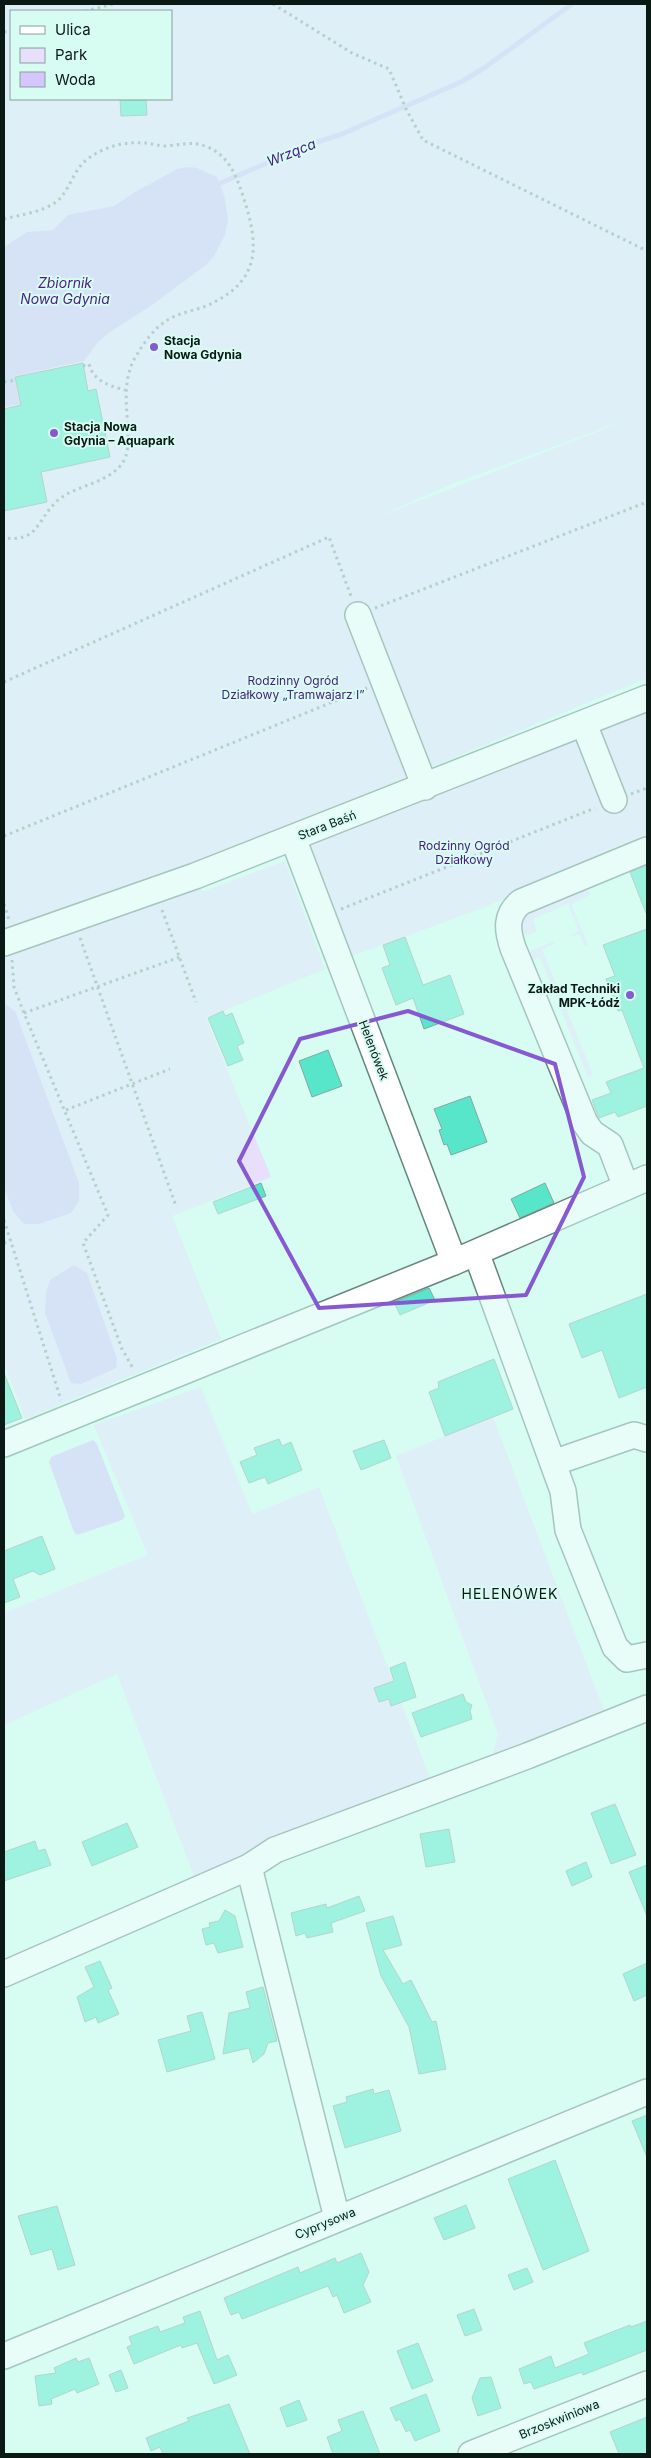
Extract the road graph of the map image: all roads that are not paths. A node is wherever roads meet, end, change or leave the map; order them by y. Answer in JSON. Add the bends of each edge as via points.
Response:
{"nodes":[{"id":1,"x":358,"y":615,"type":"road end"},
{"id":2,"x":647,"y":698,"type":"edge"},
{"id":3,"x":584,"y":724,"type":"junction"},
{"id":4,"x":425,"y":787,"type":"junction"},
{"id":5,"x":614,"y":800,"type":"road end"},
{"id":6,"x":293,"y":838,"type":"junction"},
{"id":7,"x":647,"y":850,"type":"edge"},
{"id":8,"x":10,"y":941,"type":"edge"},
{"id":9,"x":637,"y":1182,"type":"edge"},
{"id":10,"x":454,"y":1262,"type":"junction"},
{"id":11,"x":480,"y":1263,"type":"dead end"},
{"id":12,"x":647,"y":1439,"type":"edge"},
{"id":13,"x":4,"y":1444,"type":"edge"},
{"id":14,"x":553,"y":1464,"type":"junction"},
{"id":15,"x":647,"y":1655,"type":"edge"},
{"id":16,"x":647,"y":1708,"type":"edge"},
{"id":17,"x":249,"y":1867,"type":"junction"},
{"id":18,"x":4,"y":1974,"type":"edge"},
{"id":19,"x":647,"y":2092,"type":"edge"},
{"id":20,"x":337,"y":2218,"type":"junction"},
{"id":21,"x":4,"y":2356,"type":"edge"},
{"id":22,"x":647,"y":2384,"type":"edge"},
{"id":23,"x":471,"y":2454,"type":"edge"}],
"edges":[{"from":1,"to":4,"type":"street"},
{"from":2,"to":3,"type":"street","name":"Stara Baśń"},
{"from":3,"to":4,"type":"street","name":"Stara Baśń"},
{"from":3,"to":5,"type":"street"},
{"from":4,"to":6,"type":"street","name":"Stara Baśń"},
{"from":6,"to":8,"type":"street","name":"Stara Baśń"},
{"from":6,"to":10,"type":"street","name":"Helenówek"},
{"from":7,"to":9,"type":"street","via":[[521,902],[514,908],[508,924],[513,948],[585,1123],[592,1133],[610,1145]]},
{"from":9,"to":10,"type":"street"},
{"from":10,"to":13,"type":"street"},
{"from":11,"to":14,"type":"street"},
{"from":12,"to":14,"type":"street","via":[[634,1436]]},
{"from":14,"to":15,"type":"street","via":[[563,1491],[568,1530],[615,1647],[627,1659]]},
{"from":16,"to":17,"type":"street","via":[[275,1850]]},
{"from":17,"to":18,"type":"street"},
{"from":17,"to":20,"type":"street"},
{"from":19,"to":20,"type":"street","name":"Cyprysowa"},
{"from":20,"to":21,"type":"street","name":"Cyprysowa"},
{"from":22,"to":23,"type":"street","name":"Brzoskwiniowa"}]}
